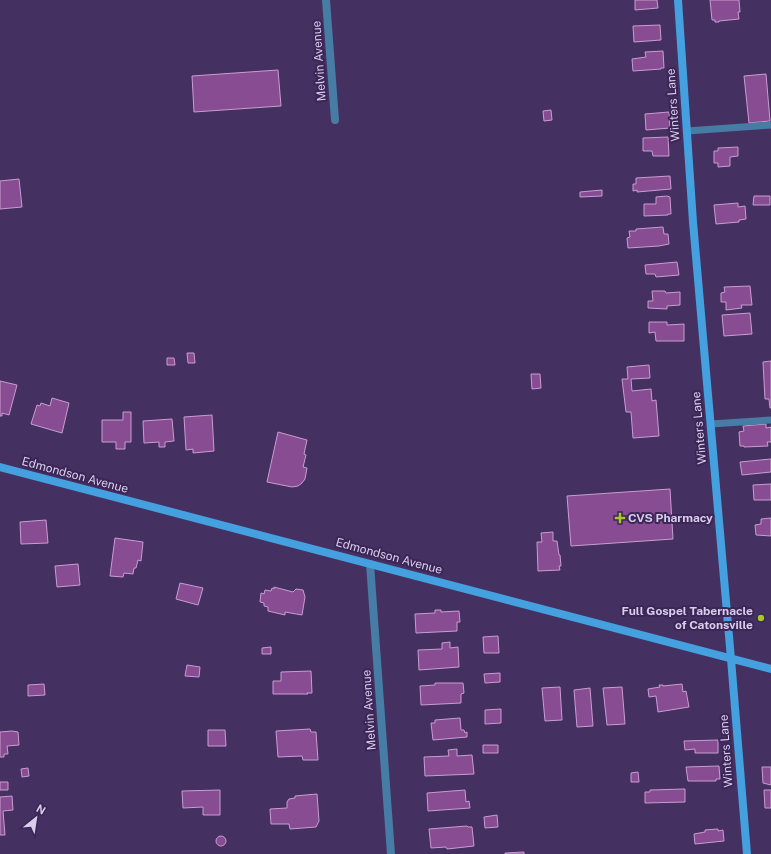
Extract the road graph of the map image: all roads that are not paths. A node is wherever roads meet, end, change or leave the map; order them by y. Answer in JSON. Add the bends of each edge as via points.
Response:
{"nodes":[{"id":1,"x":326,"y":0,"type":"edge"},
{"id":2,"x":678,"y":0,"type":"edge"},
{"id":3,"x":335,"y":120,"type":"dead end"},
{"id":4,"x":771,"y":125,"type":"edge"},
{"id":5,"x":687,"y":131,"type":"junction"},
{"id":6,"x":771,"y":420,"type":"edge"},
{"id":7,"x":711,"y":424,"type":"junction"},
{"id":8,"x":0,"y":467,"type":"edge"},
{"id":9,"x":370,"y":564,"type":"junction"},
{"id":10,"x":731,"y":659,"type":"junction"},
{"id":11,"x":771,"y":669,"type":"edge"},
{"id":12,"x":391,"y":854,"type":"edge"},
{"id":13,"x":746,"y":854,"type":"edge"}],
"edges":[{"from":1,"to":3,"type":"street","name":"Melvin Avenue"},
{"from":2,"to":5,"type":"street","name":"Winters Lane"},
{"from":4,"to":5,"type":"lane"},
{"from":5,"to":7,"type":"street","name":"Winters Lane"},
{"from":6,"to":7,"type":"lane"},
{"from":7,"to":10,"type":"street","name":"Winters Lane"},
{"from":8,"to":9,"type":"street","name":"Edmondson Avenue"},
{"from":9,"to":10,"type":"street","name":"Edmondson Avenue"},
{"from":9,"to":12,"type":"street","name":"Melvin Avenue"},
{"from":10,"to":11,"type":"street","name":"Edmondson Avenue"},
{"from":10,"to":13,"type":"street","name":"Winters Lane"}]}
